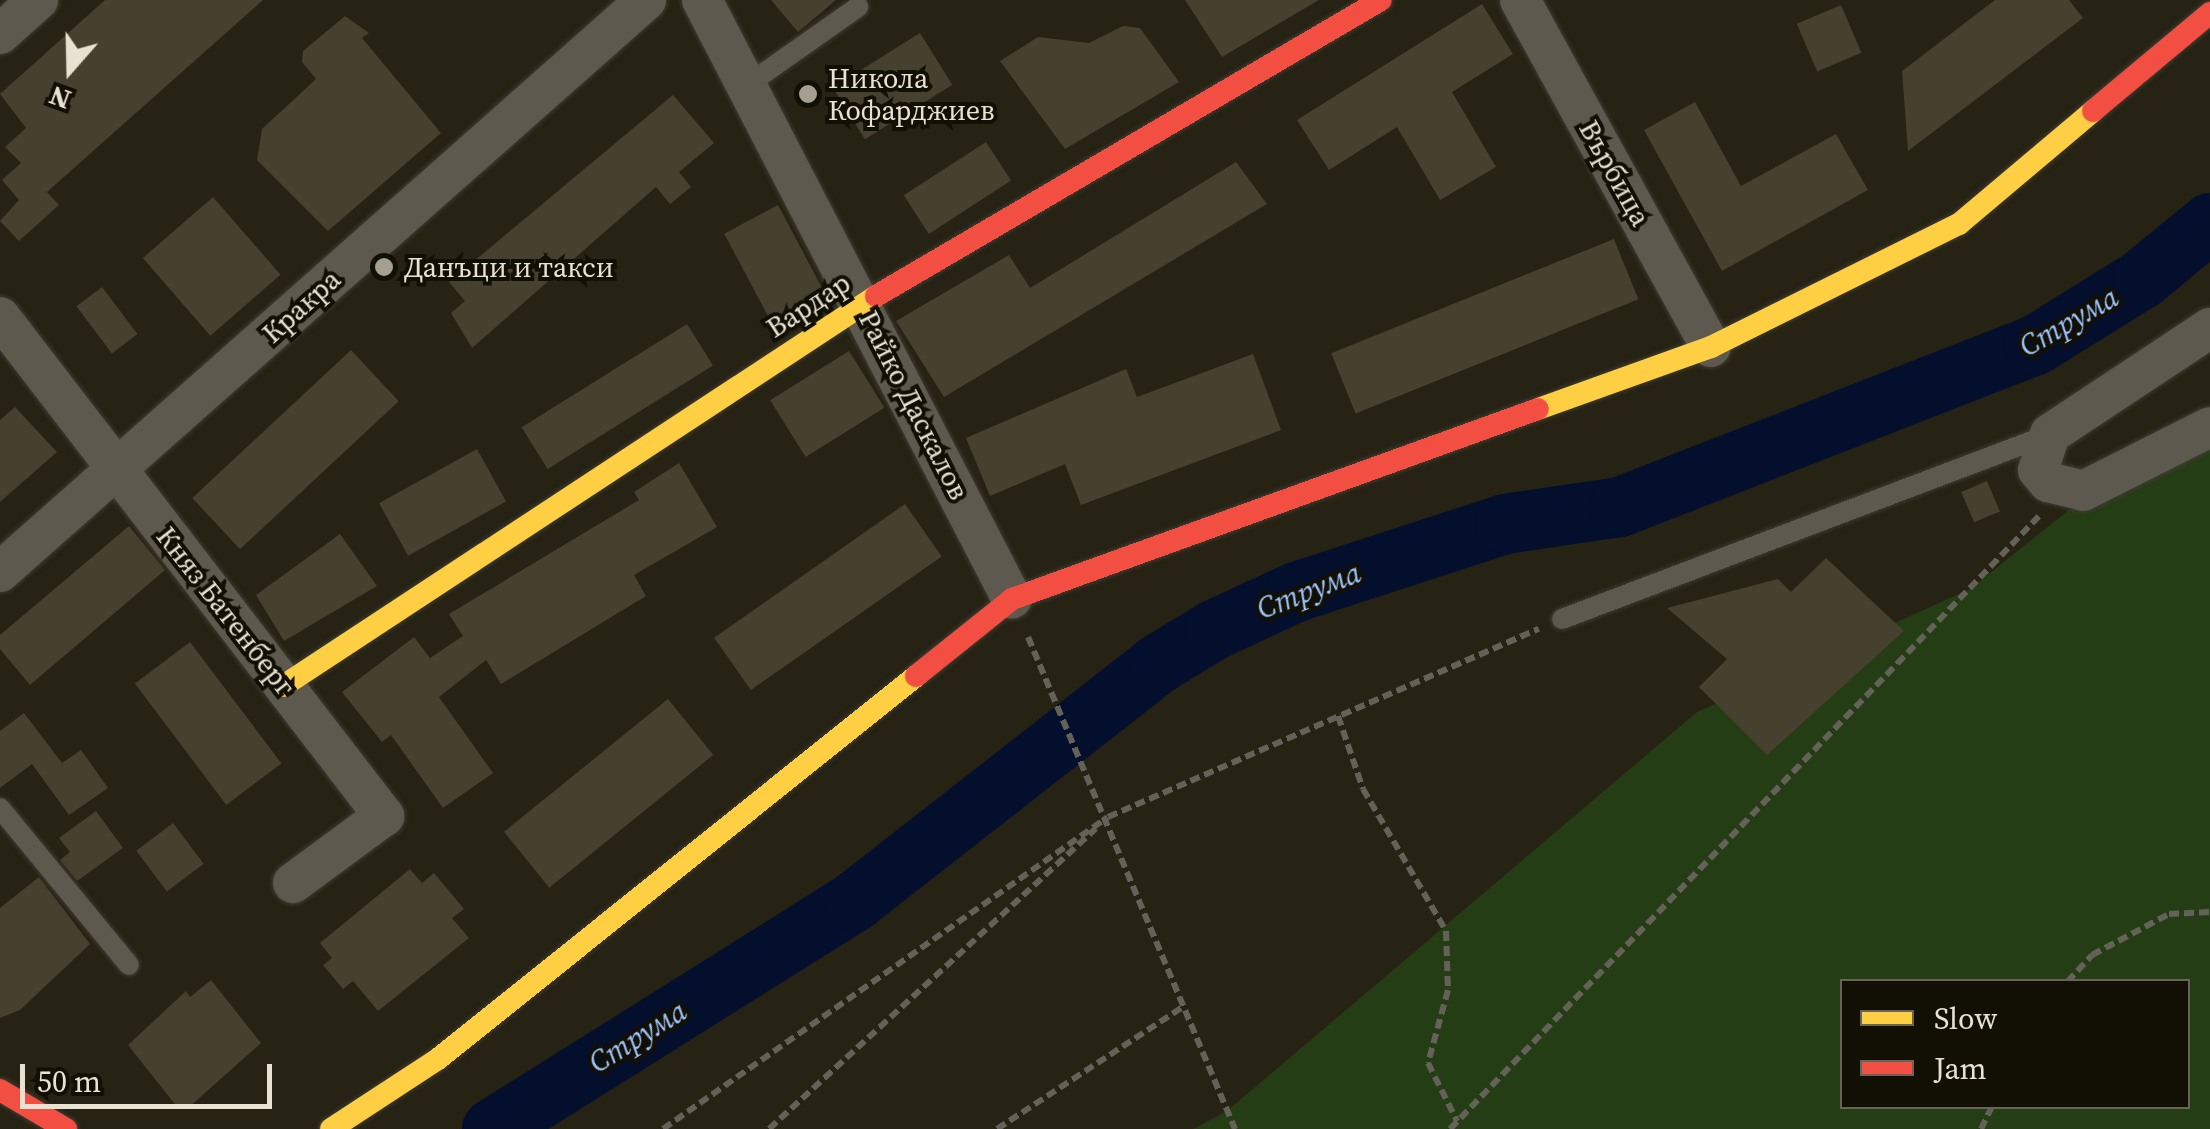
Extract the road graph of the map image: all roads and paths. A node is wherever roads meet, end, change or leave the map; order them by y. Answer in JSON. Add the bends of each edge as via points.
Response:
{"nodes":[{"id":1,"x":38,"y":0,"type":"edge"},
{"id":2,"x":646,"y":0,"type":"edge"},
{"id":3,"x":702,"y":0,"type":"edge"},
{"id":4,"x":1381,"y":0,"type":"edge"},
{"id":5,"x":1520,"y":0,"type":"edge"},
{"id":6,"x":858,"y":7,"type":"dead end"},
{"id":7,"x":2210,"y":13,"type":"edge"},
{"id":8,"x":0,"y":34,"type":"edge"},
{"id":9,"x":747,"y":86,"type":"junction"},
{"id":10,"x":863,"y":304,"type":"junction"},
{"id":11,"x":0,"y":317,"type":"edge"},
{"id":12,"x":2210,"y":328,"type":"edge"},
{"id":13,"x":1711,"y":347,"type":"junction"},
{"id":14,"x":2210,"y":427,"type":"edge"},
{"id":15,"x":2050,"y":434,"type":"junction"},
{"id":16,"x":117,"y":468,"type":"junction"},
{"id":17,"x":2048,"y":482,"type":"junction"},
{"id":18,"x":0,"y":572,"type":"edge"},
{"id":19,"x":1012,"y":599,"type":"junction"},
{"id":20,"x":1562,"y":619,"type":"joint"},
{"id":21,"x":283,"y":686,"type":"junction"},
{"id":22,"x":1338,"y":716,"type":"junction"},
{"id":23,"x":0,"y":808,"type":"edge"},
{"id":24,"x":1108,"y":817,"type":"junction"},
{"id":25,"x":293,"y":883,"type":"dead end"},
{"id":26,"x":2210,"y":912,"type":"edge"},
{"id":27,"x":129,"y":965,"type":"dead end"},
{"id":28,"x":2070,"y":979,"type":"edge"},
{"id":29,"x":1184,"y":1006,"type":"junction"},
{"id":30,"x":0,"y":1090,"type":"edge"},
{"id":31,"x":1457,"y":1121,"type":"junction"},
{"id":32,"x":66,"y":1129,"type":"edge"},
{"id":33,"x":331,"y":1129,"type":"edge"},
{"id":34,"x":663,"y":1129,"type":"edge"},
{"id":35,"x":770,"y":1129,"type":"edge"},
{"id":36,"x":997,"y":1129,"type":"edge"},
{"id":37,"x":1235,"y":1129,"type":"edge"},
{"id":38,"x":1450,"y":1129,"type":"edge"}],
"edges":[{"from":1,"to":8,"type":"street"},
{"from":2,"to":16,"type":"street","name":"Кракра"},
{"from":3,"to":9,"type":"street","name":"Райко Даскалов"},
{"from":4,"to":10,"type":"main road","name":"Вардар"},
{"from":5,"to":13,"type":"street","name":"Върбица"},
{"from":6,"to":9,"type":"lane"},
{"from":7,"to":13,"type":"main road","via":[[1959,224]]},
{"from":9,"to":10,"type":"street","name":"Райко Даскалов"},
{"from":10,"to":19,"type":"street","name":"Райко Даскалов"},
{"from":10,"to":21,"type":"main road","name":"Вардар"},
{"from":11,"to":16,"type":"street","name":"Княз Батенберг"},
{"from":12,"to":15,"type":"street"},
{"from":13,"to":19,"type":"main road"},
{"from":14,"to":17,"type":"street","via":[[2083,491]]},
{"from":15,"to":17,"type":"street","via":[[2038,453]]},
{"from":15,"to":20,"type":"lane"},
{"from":16,"to":18,"type":"street","name":"Кракра"},
{"from":16,"to":21,"type":"street","name":"Княз Батенберг"},
{"from":17,"to":31,"type":"path","via":[[2041,515]]},
{"from":19,"to":24,"type":"path"},
{"from":19,"to":33,"type":"main road","via":[[438,1059]]},
{"from":20,"to":22,"type":"path"},
{"from":21,"to":25,"type":"street","name":"Княз Батенберг","via":[[384,816]]},
{"from":22,"to":24,"type":"path"},
{"from":22,"to":31,"type":"path","via":[[1363,789],[1446,931],[1448,990],[1428,1063]]},
{"from":23,"to":27,"type":"lane"},
{"from":24,"to":29,"type":"path"},
{"from":24,"to":34,"type":"path"},
{"from":24,"to":35,"type":"path"},
{"from":26,"to":28,"type":"path","via":[[2168,914],[2092,955]]},
{"from":29,"to":36,"type":"path"},
{"from":29,"to":37,"type":"path"},
{"from":30,"to":32,"type":"main road"},
{"from":31,"to":38,"type":"path"}]}
